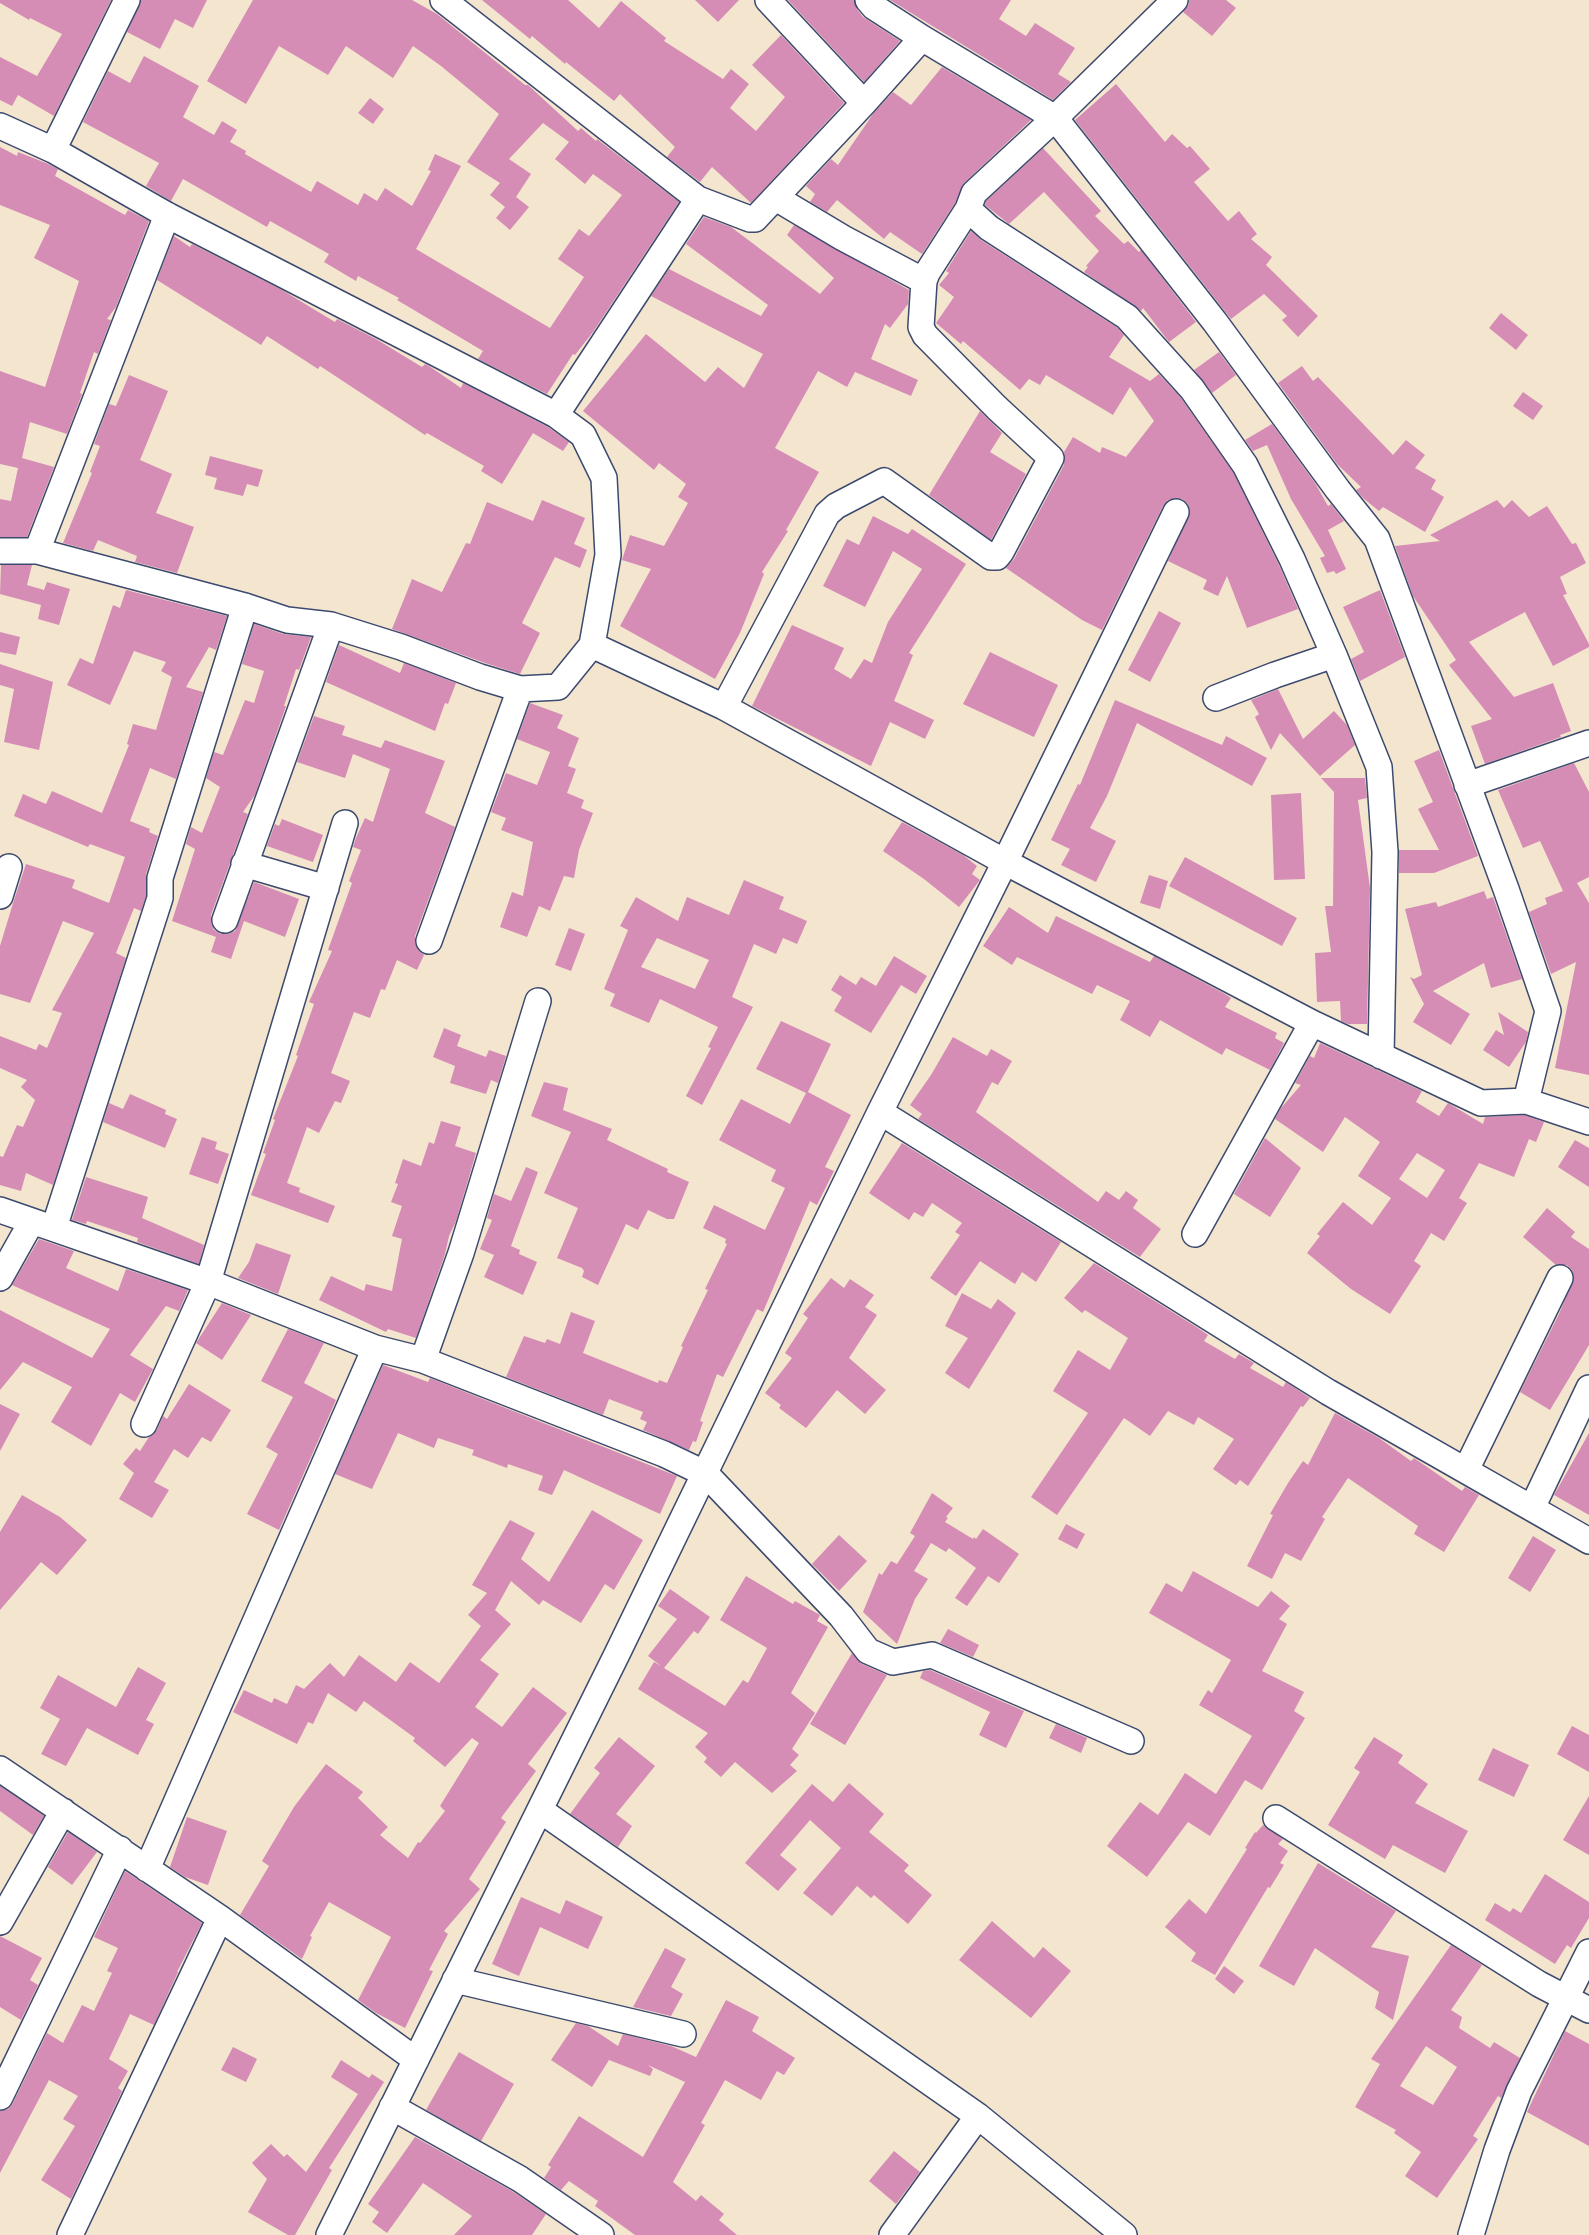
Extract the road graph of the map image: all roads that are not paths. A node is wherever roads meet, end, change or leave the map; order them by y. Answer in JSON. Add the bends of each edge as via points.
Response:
{"nodes":[{"id":1,"x":126,"y":0,"type":"edge"},
{"id":2,"x":444,"y":0,"type":"edge"},
{"id":3,"x":768,"y":0,"type":"edge"},
{"id":4,"x":868,"y":0,"type":"edge"},
{"id":5,"x":1175,"y":0,"type":"edge"},
{"id":6,"x":922,"y":38,"type":"junction"},
{"id":7,"x":864,"y":103,"type":"junction"},
{"id":8,"x":1055,"y":118,"type":"junction"},
{"id":9,"x":0,"y":126,"type":"edge"},
{"id":10,"x":53,"y":150,"type":"junction"},
{"id":11,"x":776,"y":198,"type":"junction"},
{"id":12,"x":698,"y":199,"type":"junction"},
{"id":13,"x":968,"y":209,"type":"junction"},
{"id":14,"x":167,"y":215,"type":"junction"},
{"id":15,"x":924,"y":282,"type":"junction"},
{"id":16,"x":556,"y":415,"type":"junction"},
{"id":17,"x":1176,"y":512,"type":"dead end"},
{"id":18,"x":0,"y":551,"type":"edge"},
{"id":19,"x":37,"y":551,"type":"junction"},
{"id":20,"x":245,"y":606,"type":"junction"},
{"id":21,"x":331,"y":625,"type":"junction"},
{"id":22,"x":592,"y":644,"type":"junction"},
{"id":23,"x":1334,"y":655,"type":"junction"},
{"id":24,"x":520,"y":689,"type":"junction"},
{"id":25,"x":1216,"y":698,"type":"dead end"},
{"id":26,"x":724,"y":707,"type":"junction"},
{"id":27,"x":1589,"y":743,"type":"edge"},
{"id":28,"x":1468,"y":785,"type":"junction"},
{"id":29,"x":345,"y":822,"type":"dead end"},
{"id":30,"x":1004,"y":862,"type":"junction"},
{"id":31,"x":244,"y":864,"type":"junction"},
{"id":32,"x":9,"y":867,"type":"dead end"},
{"id":33,"x":326,"y":888,"type":"junction"},
{"id":34,"x":0,"y":896,"type":"edge"},
{"id":35,"x":225,"y":920,"type":"dead end"},
{"id":36,"x":429,"y":941,"type":"dead end"},
{"id":37,"x":538,"y":1001,"type":"dead end"},
{"id":38,"x":1312,"y":1023,"type":"junction"},
{"id":39,"x":1381,"y":1056,"type":"junction"},
{"id":40,"x":1526,"y":1101,"type":"junction"},
{"id":41,"x":880,"y":1112,"type":"junction"},
{"id":42,"x":1589,"y":1122,"type":"edge"},
{"id":43,"x":0,"y":1210,"type":"edge"},
{"id":44,"x":43,"y":1225,"type":"junction"},
{"id":45,"x":1195,"y":1234,"type":"dead end"},
{"id":46,"x":0,"y":1278,"type":"edge"},
{"id":47,"x":1560,"y":1278,"type":"dead end"},
{"id":48,"x":208,"y":1282,"type":"junction"},
{"id":49,"x":375,"y":1348,"type":"junction"},
{"id":50,"x":423,"y":1360,"type":"junction"},
{"id":51,"x":1589,"y":1388,"type":"edge"},
{"id":52,"x":144,"y":1424,"type":"dead end"},
{"id":53,"x":1466,"y":1470,"type":"junction"},
{"id":54,"x":706,"y":1474,"type":"junction"},
{"id":55,"x":1532,"y":1508,"type":"junction"},
{"id":56,"x":1589,"y":1541,"type":"edge"},
{"id":57,"x":1131,"y":1741,"type":"dead end"},
{"id":58,"x":0,"y":1769,"type":"edge"},
{"id":59,"x":540,"y":1810,"type":"junction"},
{"id":60,"x":63,"y":1811,"type":"junction"},
{"id":61,"x":1276,"y":1818,"type":"dead end"},
{"id":62,"x":120,"y":1849,"type":"junction"},
{"id":63,"x":147,"y":1869,"type":"junction"},
{"id":64,"x":220,"y":1918,"type":"junction"},
{"id":65,"x":0,"y":1922,"type":"edge"},
{"id":66,"x":1589,"y":1952,"type":"edge"},
{"id":67,"x":455,"y":1980,"type":"junction"},
{"id":68,"x":1566,"y":1998,"type":"junction"},
{"id":69,"x":1589,"y":2010,"type":"edge"},
{"id":70,"x":683,"y":2034,"type":"dead end"},
{"id":71,"x":416,"y":2060,"type":"junction"},
{"id":72,"x":0,"y":2097,"type":"edge"},
{"id":73,"x":392,"y":2107,"type":"junction"},
{"id":74,"x":978,"y":2116,"type":"junction"},
{"id":75,"x":70,"y":2235,"type":"edge"},
{"id":76,"x":329,"y":2235,"type":"edge"},
{"id":77,"x":600,"y":2235,"type":"edge"},
{"id":78,"x":892,"y":2235,"type":"edge"},
{"id":79,"x":1124,"y":2235,"type":"edge"},
{"id":80,"x":1470,"y":2235,"type":"edge"}],
"edges":[{"from":1,"to":10,"type":"street"},
{"from":2,"to":12,"type":"street"},
{"from":3,"to":7,"type":"street"},
{"from":4,"to":6,"type":"street"},
{"from":5,"to":8,"type":"street"},
{"from":6,"to":7,"type":"street"},
{"from":6,"to":8,"type":"street"},
{"from":7,"to":11,"type":"street"},
{"from":8,"to":13,"type":"street","via":[[974,193]]},
{"from":8,"to":28,"type":"street","via":[[1215,322],[1377,539]]},
{"from":9,"to":10,"type":"street"},
{"from":10,"to":14,"type":"street"},
{"from":11,"to":12,"type":"street","via":[[760,215],[750,219]]},
{"from":11,"to":15,"type":"street"},
{"from":12,"to":16,"type":"street"},
{"from":13,"to":15,"type":"street"},
{"from":13,"to":23,"type":"street","via":[[989,228],[1127,317],[1192,389],[1245,465],[1292,559]]},
{"from":14,"to":16,"type":"street"},
{"from":14,"to":19,"type":"street"},
{"from":15,"to":26,"type":"street","via":[[921,327],[925,335],[1051,458],[997,557],[991,557],[884,481],[836,506],[827,514]]},
{"from":16,"to":22,"type":"street","via":[[583,435],[604,478],[608,554]]},
{"from":17,"to":30,"type":"street"},
{"from":18,"to":19,"type":"street"},
{"from":19,"to":20,"type":"street"},
{"from":20,"to":21,"type":"street","via":[[288,620]]},
{"from":20,"to":44,"type":"street","via":[[160,878],[160,898]]},
{"from":21,"to":24,"type":"street","via":[[401,646]]},
{"from":21,"to":31,"type":"street"},
{"from":22,"to":24,"type":"street","via":[[558,687]]},
{"from":22,"to":26,"type":"street"},
{"from":23,"to":25,"type":"street"},
{"from":23,"to":39,"type":"street","via":[[1379,767],[1385,852]]},
{"from":24,"to":36,"type":"street"},
{"from":26,"to":30,"type":"street"},
{"from":27,"to":28,"type":"street"},
{"from":28,"to":40,"type":"street","via":[[1548,1011]]},
{"from":29,"to":33,"type":"street"},
{"from":30,"to":38,"type":"street"},
{"from":30,"to":41,"type":"street"},
{"from":31,"to":33,"type":"street"},
{"from":31,"to":35,"type":"street"},
{"from":32,"to":34,"type":"street"},
{"from":33,"to":48,"type":"street"},
{"from":37,"to":50,"type":"street","via":[[461,1253]]},
{"from":38,"to":39,"type":"street"},
{"from":38,"to":45,"type":"street"},
{"from":39,"to":40,"type":"street","via":[[1481,1104]]},
{"from":40,"to":42,"type":"street"},
{"from":41,"to":53,"type":"street","via":[[1328,1392]]},
{"from":41,"to":54,"type":"street"},
{"from":43,"to":44,"type":"street"},
{"from":44,"to":46,"type":"street"},
{"from":44,"to":48,"type":"street"},
{"from":47,"to":53,"type":"street"},
{"from":48,"to":49,"type":"street"},
{"from":48,"to":52,"type":"street"},
{"from":49,"to":50,"type":"street"},
{"from":49,"to":63,"type":"street"},
{"from":50,"to":54,"type":"street","via":[[664,1454]]},
{"from":51,"to":55,"type":"street"},
{"from":53,"to":55,"type":"street"},
{"from":54,"to":57,"type":"street","via":[[841,1616],[868,1652],[893,1662],[932,1655]]},
{"from":54,"to":59,"type":"street"},
{"from":55,"to":56,"type":"street"},
{"from":58,"to":60,"type":"street"},
{"from":59,"to":67,"type":"street"},
{"from":59,"to":74,"type":"street"},
{"from":60,"to":62,"type":"street"},
{"from":60,"to":65,"type":"street"},
{"from":61,"to":68,"type":"street"},
{"from":62,"to":63,"type":"street"},
{"from":62,"to":72,"type":"street"},
{"from":63,"to":64,"type":"street"},
{"from":64,"to":71,"type":"street"},
{"from":64,"to":75,"type":"street"},
{"from":66,"to":68,"type":"street"},
{"from":67,"to":70,"type":"street"},
{"from":67,"to":71,"type":"street"},
{"from":68,"to":69,"type":"street"},
{"from":68,"to":80,"type":"street","via":[[1519,2091]]},
{"from":71,"to":73,"type":"street"},
{"from":73,"to":76,"type":"street"},
{"from":73,"to":77,"type":"street","via":[[520,2179]]},
{"from":74,"to":78,"type":"street"},
{"from":74,"to":79,"type":"street"}]}
